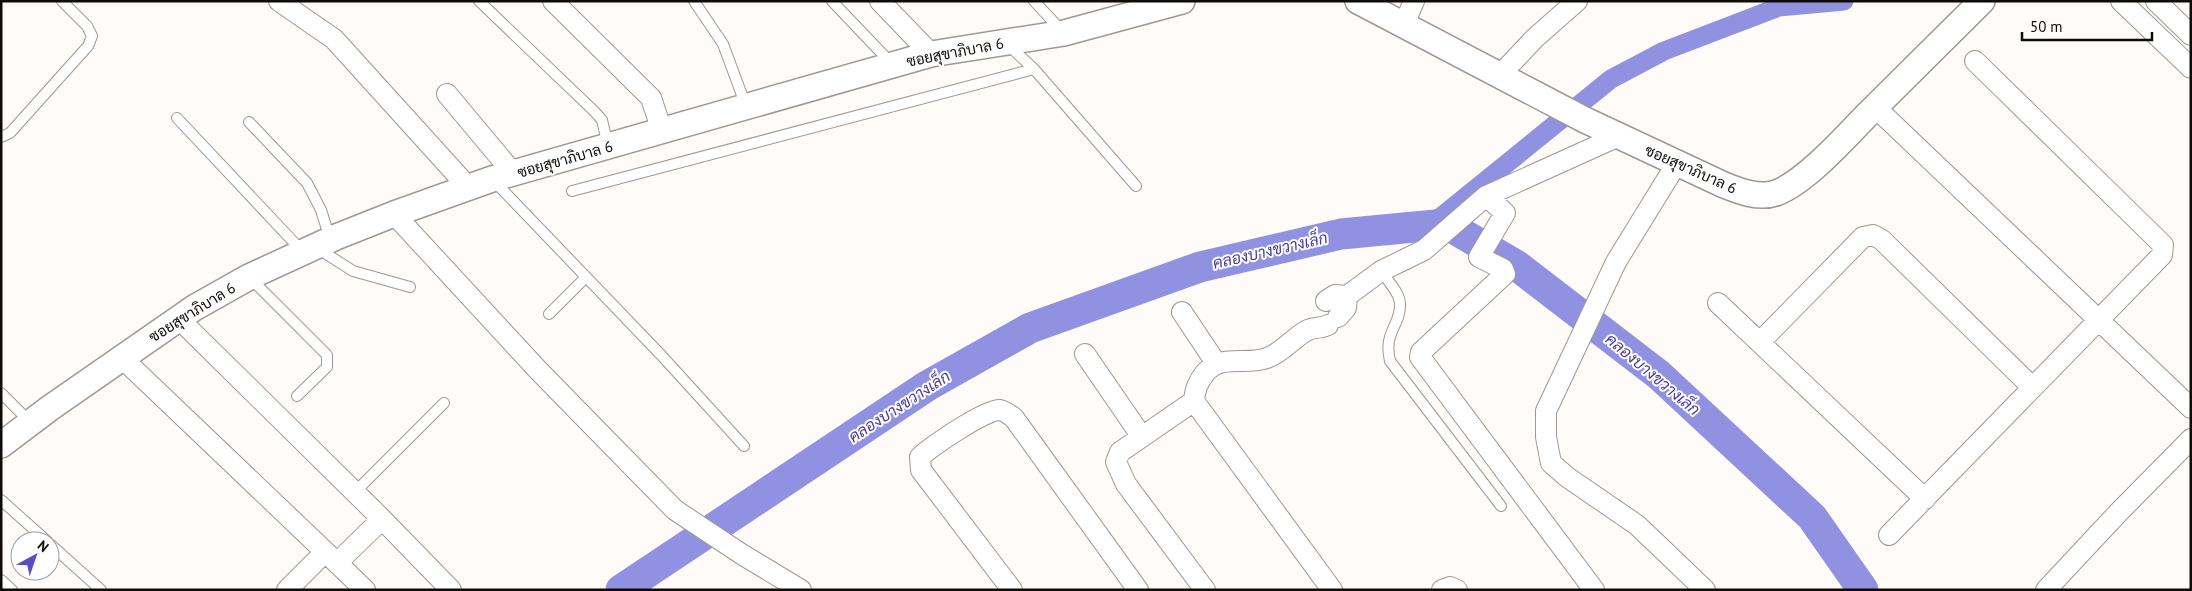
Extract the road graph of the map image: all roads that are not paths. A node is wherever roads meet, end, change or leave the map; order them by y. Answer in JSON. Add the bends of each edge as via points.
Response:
{"nodes":[{"id":1,"x":62,"y":1,"type":"edge"},
{"id":2,"x":278,"y":1,"type":"edge"},
{"id":3,"x":479,"y":1,"type":"edge"},
{"id":4,"x":553,"y":1,"type":"edge"},
{"id":5,"x":694,"y":1,"type":"edge"},
{"id":6,"x":832,"y":1,"type":"edge"},
{"id":7,"x":880,"y":1,"type":"edge"},
{"id":8,"x":1034,"y":1,"type":"edge"},
{"id":9,"x":1182,"y":1,"type":"edge"},
{"id":10,"x":1358,"y":1,"type":"edge"},
{"id":11,"x":1414,"y":1,"type":"edge"},
{"id":12,"x":1577,"y":1,"type":"edge"},
{"id":13,"x":1982,"y":1,"type":"edge"},
{"id":14,"x":2121,"y":1,"type":"edge"},
{"id":15,"x":2156,"y":1,"type":"edge"},
{"id":16,"x":1404,"y":24,"type":"junction"},
{"id":17,"x":1064,"y":33,"type":"junction"},
{"id":18,"x":2191,"y":36,"type":"edge"},
{"id":19,"x":1005,"y":42,"type":"junction"},
{"id":20,"x":931,"y":54,"type":"junction"},
{"id":21,"x":1975,"y":62,"type":"dead end"},
{"id":22,"x":894,"y":66,"type":"junction"},
{"id":23,"x":2191,"y":68,"type":"edge"},
{"id":24,"x":1034,"y":69,"type":"junction"},
{"id":25,"x":1500,"y":75,"type":"junction"},
{"id":26,"x":447,"y":94,"type":"dead end"},
{"id":27,"x":746,"y":107,"type":"junction"},
{"id":28,"x":1875,"y":107,"type":"junction"},
{"id":29,"x":177,"y":118,"type":"dead end"},
{"id":30,"x":249,"y":122,"type":"dead end"},
{"id":31,"x":662,"y":131,"type":"junction"},
{"id":32,"x":1614,"y":133,"type":"junction"},
{"id":33,"x":1,"y":138,"type":"edge"},
{"id":34,"x":608,"y":146,"type":"junction"},
{"id":35,"x":1677,"y":163,"type":"junction"},
{"id":36,"x":502,"y":176,"type":"junction"},
{"id":37,"x":1136,"y":186,"type":"dead end"},
{"id":38,"x":469,"y":188,"type":"junction"},
{"id":39,"x":572,"y":191,"type":"dead end"},
{"id":40,"x":1486,"y":196,"type":"junction"},
{"id":41,"x":394,"y":214,"type":"junction"},
{"id":42,"x":316,"y":246,"type":"junction"},
{"id":43,"x":1381,"y":271,"type":"junction"},
{"id":44,"x":249,"y":277,"type":"junction"},
{"id":45,"x":586,"y":277,"type":"junction"},
{"id":46,"x":410,"y":287,"type":"dead end"},
{"id":47,"x":1718,"y":303,"type":"dead end"},
{"id":48,"x":1182,"y":312,"type":"dead end"},
{"id":49,"x":549,"y":314,"type":"dead end"},
{"id":50,"x":179,"y":319,"type":"junction"},
{"id":51,"x":2099,"y":320,"type":"junction"},
{"id":52,"x":1760,"y":342,"type":"junction"},
{"id":53,"x":1086,"y":354,"type":"dead end"},
{"id":54,"x":122,"y":358,"type":"junction"},
{"id":55,"x":1216,"y":363,"type":"junction"},
{"id":56,"x":2032,"y":387,"type":"junction"},
{"id":57,"x":1,"y":393,"type":"edge"},
{"id":58,"x":297,"y":396,"type":"dead end"},
{"id":59,"x":1194,"y":401,"type":"junction"},
{"id":60,"x":444,"y":403,"type":"dead end"},
{"id":61,"x":2191,"y":408,"type":"edge"},
{"id":62,"x":31,"y":423,"type":"junction"},
{"id":63,"x":1142,"y":437,"type":"junction"},
{"id":64,"x":2191,"y":439,"type":"edge"},
{"id":65,"x":1,"y":445,"type":"edge"},
{"id":66,"x":744,"y":446,"type":"dead end"},
{"id":67,"x":355,"y":492,"type":"junction"},
{"id":68,"x":1925,"y":499,"type":"junction"},
{"id":69,"x":1,"y":500,"type":"edge"},
{"id":70,"x":1500,"y":506,"type":"dead end"},
{"id":71,"x":382,"y":519,"type":"junction"},
{"id":72,"x":36,"y":531,"type":"edge"},
{"id":73,"x":1889,"y":534,"type":"dead end"},
{"id":74,"x":60,"y":553,"type":"edge"},
{"id":75,"x":331,"y":558,"type":"junction"},
{"id":76,"x":1,"y":580,"type":"edge"},
{"id":77,"x":12,"y":590,"type":"edge"},
{"id":78,"x":101,"y":590,"type":"edge"},
{"id":79,"x":287,"y":590,"type":"edge"},
{"id":80,"x":364,"y":590,"type":"edge"},
{"id":81,"x":451,"y":590,"type":"edge"},
{"id":82,"x":801,"y":590,"type":"edge"},
{"id":83,"x":1012,"y":590,"type":"edge"},
{"id":84,"x":1138,"y":590,"type":"edge"},
{"id":85,"x":1205,"y":590,"type":"edge"},
{"id":86,"x":1332,"y":590,"type":"edge"},
{"id":87,"x":1442,"y":590,"type":"edge"},
{"id":88,"x":1457,"y":590,"type":"edge"},
{"id":89,"x":1594,"y":590,"type":"edge"},
{"id":90,"x":1705,"y":590,"type":"edge"},
{"id":91,"x":2046,"y":590,"type":"edge"}],
"edges":[{"from":1,"to":33,"type":"lane","via":[[87,26],[92,36],[88,46],[10,134]]},
{"from":2,"to":38,"type":"street","via":[[334,39]]},
{"from":3,"to":34,"type":"lane","via":[[595,112],[602,120]]},
{"from":4,"to":31,"type":"street","via":[[651,98]]},
{"from":5,"to":27,"type":"lane","via":[[723,44]]},
{"from":6,"to":22,"type":"lane"},
{"from":7,"to":20,"type":"street"},
{"from":8,"to":17,"type":"lane"},
{"from":9,"to":17,"type":"street","name":"ซอยสุขาภิบาล 6"},
{"from":10,"to":16,"type":"street","name":"ซอยสุขาภิบาล 6"},
{"from":11,"to":16,"type":"street"},
{"from":12,"to":25,"type":"street"},
{"from":13,"to":28,"type":"street","name":"ซอยสุขาภิบาล 6"},
{"from":14,"to":23,"type":"street"},
{"from":15,"to":18,"type":"street"},
{"from":16,"to":25,"type":"street","name":"ซอยสุขาภิบาล 6"},
{"from":17,"to":19,"type":"street","name":"ซอยสุขาภิบาล 6"},
{"from":19,"to":20,"type":"street","name":"ซอยสุขาภิบาล 6"},
{"from":19,"to":24,"type":"lane"},
{"from":20,"to":22,"type":"street","name":"ซอยสุขาภิบาล 6"},
{"from":21,"to":51,"type":"street","via":[[2163,245],[2162,255]]},
{"from":22,"to":27,"type":"street","name":"ซอยสุขาภิบาล 6"},
{"from":24,"to":37,"type":"lane"},
{"from":24,"to":39,"type":"lane"},
{"from":25,"to":32,"type":"street","name":"ซอยสุขาภิบาล 6"},
{"from":26,"to":36,"type":"street"},
{"from":27,"to":31,"type":"street","name":"ซอยสุขาภิบาล 6"},
{"from":28,"to":35,"type":"street","name":"ซอยสุขาภิบาล 6","via":[[1824,158],[1774,194],[1746,193]]},
{"from":28,"to":51,"type":"street"},
{"from":29,"to":42,"type":"lane"},
{"from":30,"to":42,"type":"lane","via":[[307,183],[321,210]]},
{"from":31,"to":34,"type":"street","name":"ซอยสุขาภิบาล 6"},
{"from":32,"to":35,"type":"street","name":"ซอยสุขาภิบาล 6"},
{"from":32,"to":40,"type":"street"},
{"from":34,"to":36,"type":"street","name":"ซอยสุขาภิบาล 6"},
{"from":35,"to":90,"type":"street","via":[[1616,262],[1546,411],[1546,436],[1551,463],[1637,525]]},
{"from":36,"to":38,"type":"street","name":"ซอยสุขาภิบาล 6"},
{"from":36,"to":45,"type":"lane"},
{"from":38,"to":41,"type":"street","name":"ซอยสุขาภิบาล 6"},
{"from":40,"to":43,"type":"street","via":[[1424,250]]},
{"from":40,"to":89,"type":"street","via":[[1505,213],[1480,258],[1503,269],[1505,274],[1421,352],[1420,357]]},
{"from":41,"to":42,"type":"street","name":"ซอยสุขาภิบาล 6"},
{"from":41,"to":82,"type":"street","via":[[537,369],[675,510]]},
{"from":42,"to":44,"type":"street","name":"ซอยสุขาภิบาล 6"},
{"from":42,"to":46,"type":"lane","via":[[353,271]]},
{"from":43,"to":55,"type":"street","via":[[1347,296],[1346,308],[1327,313],[1320,329],[1307,330],[1267,358]]},
{"from":43,"to":70,"type":"lane","via":[[1400,304],[1389,337],[1390,361]]},
{"from":44,"to":50,"type":"street","name":"ซอยสุขาภิบาล 6"},
{"from":44,"to":58,"type":"lane","via":[[327,355],[326,368]]},
{"from":45,"to":49,"type":"lane"},
{"from":45,"to":66,"type":"lane"},
{"from":47,"to":52,"type":"street"},
{"from":48,"to":55,"type":"street"},
{"from":50,"to":54,"type":"street","name":"ซอยสุขาภิบาล 6"},
{"from":50,"to":67,"type":"street"},
{"from":51,"to":56,"type":"street"},
{"from":51,"to":61,"type":"street"},
{"from":52,"to":56,"type":"street","via":[[1863,236],[1873,235],[1882,240]]},
{"from":52,"to":68,"type":"street"},
{"from":53,"to":63,"type":"street"},
{"from":54,"to":62,"type":"street","name":"ซอยสุขาภิบาล 6"},
{"from":54,"to":75,"type":"street"},
{"from":55,"to":59,"type":"street","via":[[1198,383]]},
{"from":56,"to":68,"type":"street"},
{"from":57,"to":62,"type":"lane"},
{"from":59,"to":63,"type":"street"},
{"from":59,"to":86,"type":"street"},
{"from":60,"to":67,"type":"lane"},
{"from":62,"to":65,"type":"street","name":"ซอยสุขาภิบาล 6"},
{"from":63,"to":85,"type":"street","via":[[1117,456],[1116,462],[1126,484]]},
{"from":64,"to":91,"type":"street"},
{"from":67,"to":71,"type":"street"},
{"from":68,"to":73,"type":"street"},
{"from":69,"to":72,"type":"lane"},
{"from":71,"to":75,"type":"street"},
{"from":71,"to":81,"type":"street"},
{"from":74,"to":78,"type":"lane"},
{"from":75,"to":79,"type":"street"},
{"from":75,"to":80,"type":"street"},
{"from":76,"to":77,"type":"lane"},
{"from":83,"to":84,"type":"street","via":[[921,470],[920,457],[989,412],[1002,410],[1014,418]]},
{"from":87,"to":88,"type":"street","via":[[1450,586]]}]}
